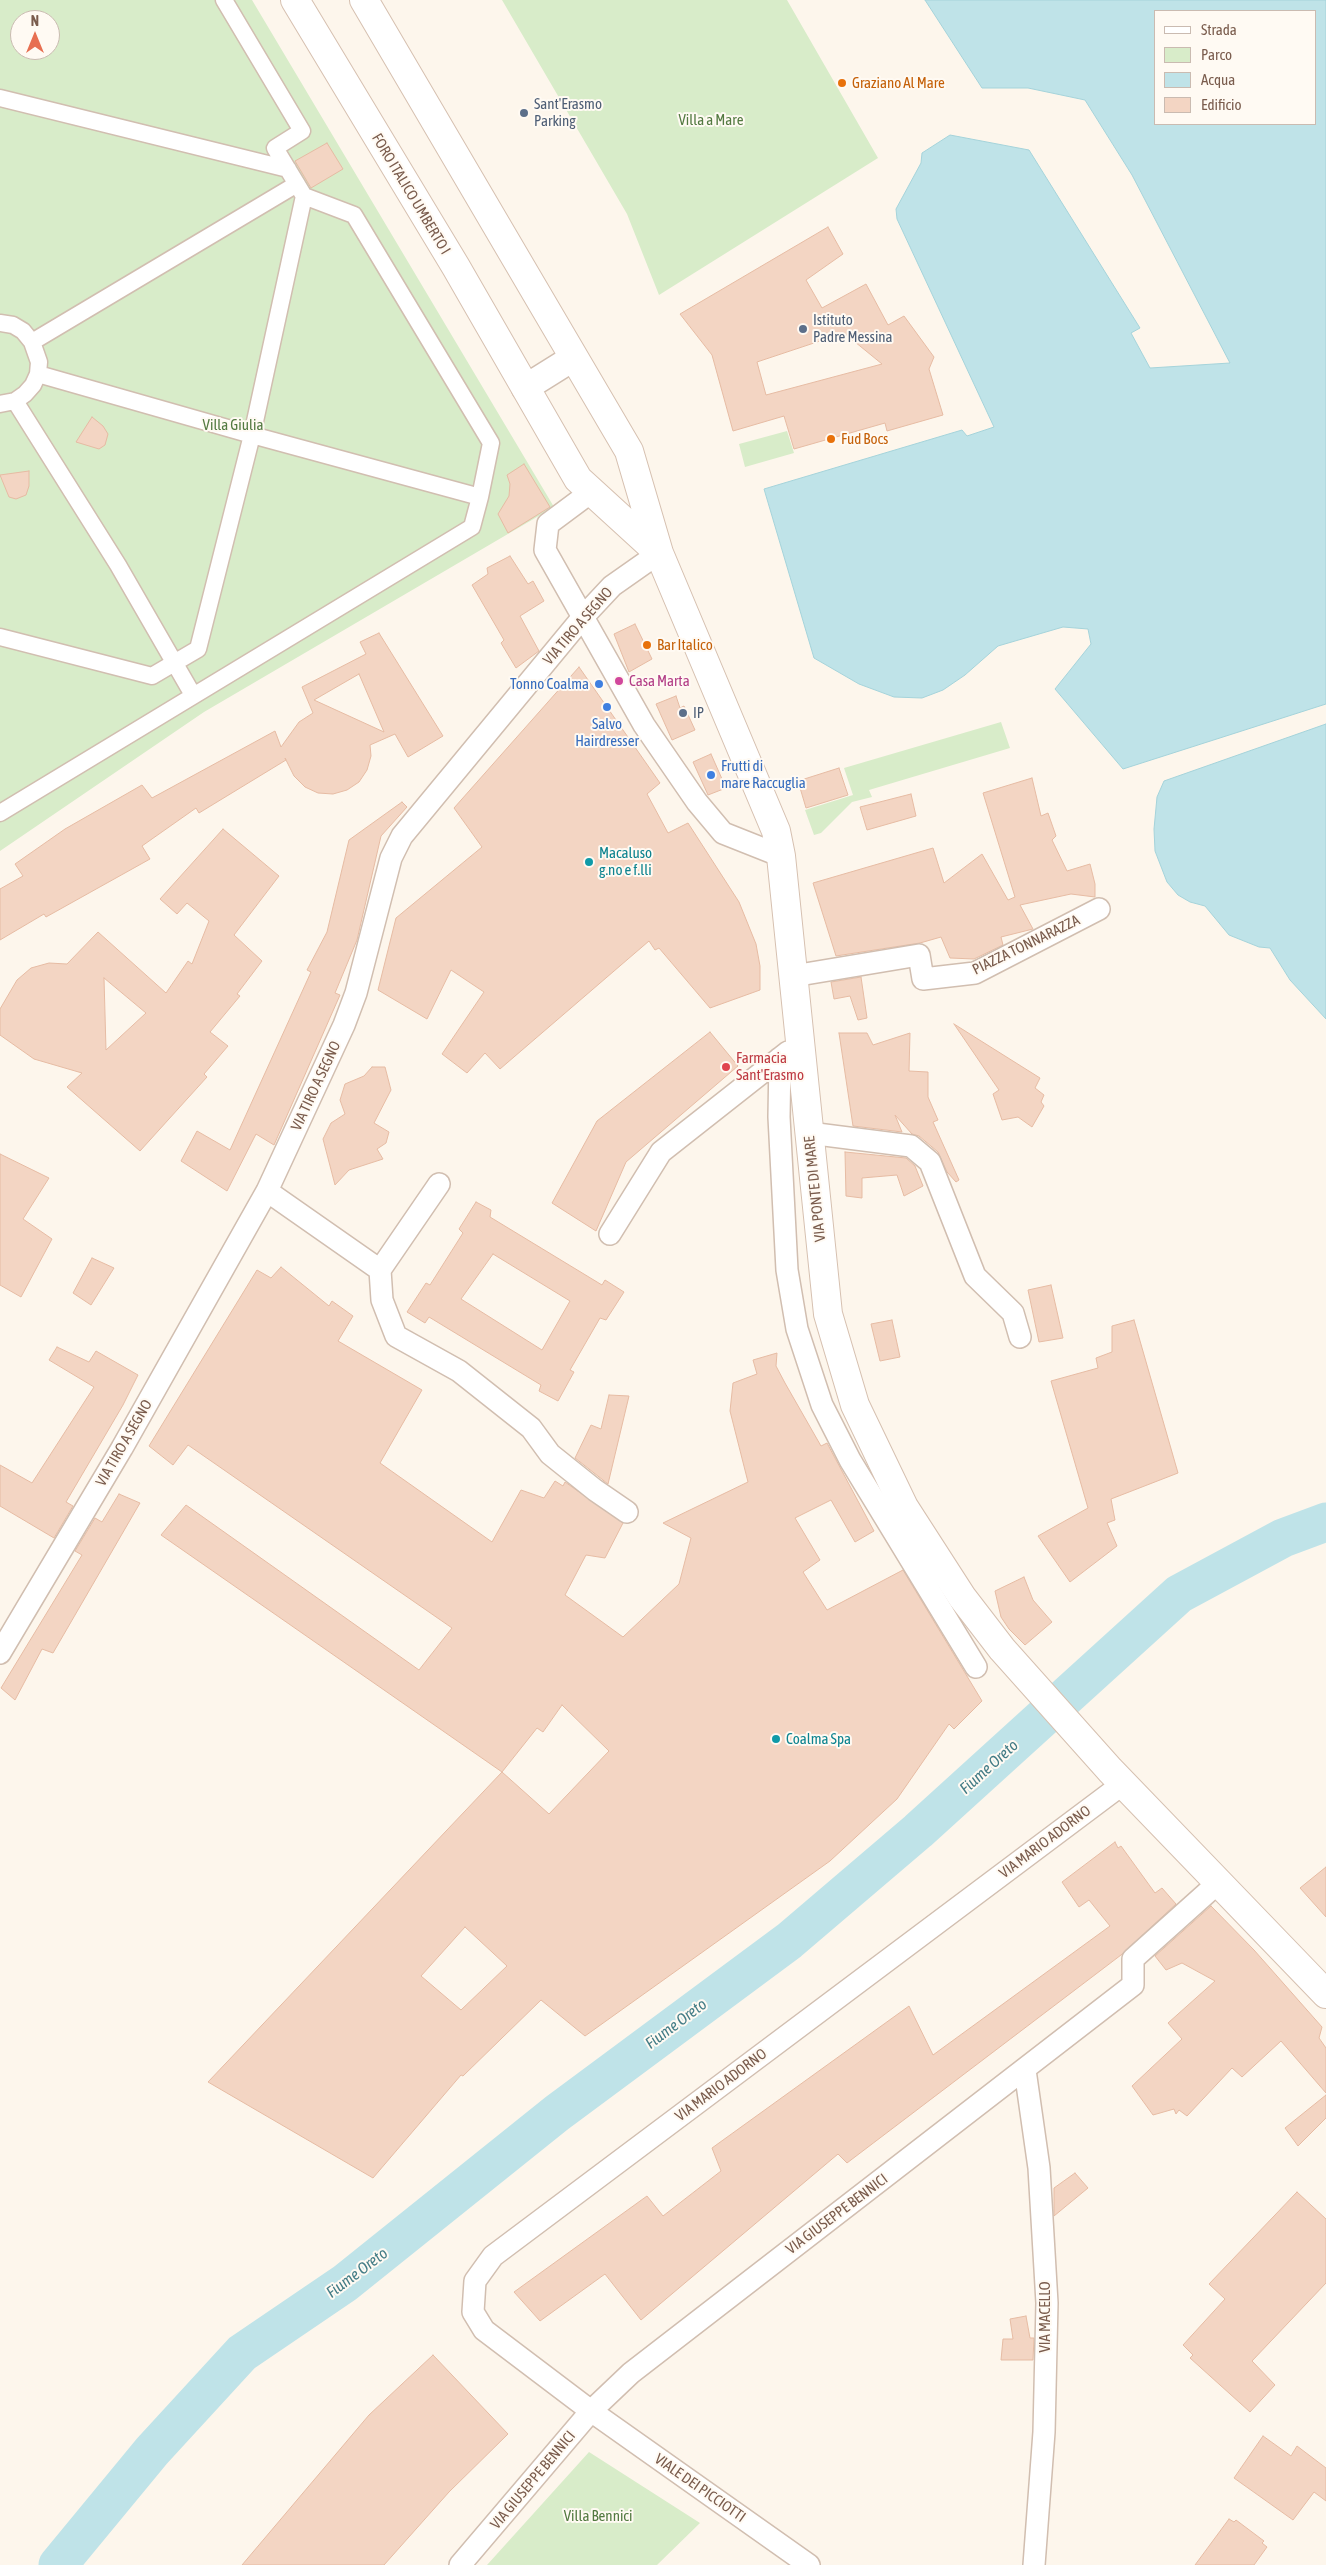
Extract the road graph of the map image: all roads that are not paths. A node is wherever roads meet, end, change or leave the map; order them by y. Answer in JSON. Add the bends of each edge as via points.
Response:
{"nodes":[{"id":1,"x":224,"y":0,"type":"edge"},
{"id":2,"x":295,"y":0,"type":"edge"},
{"id":3,"x":364,"y":0,"type":"edge"},
{"id":4,"x":0,"y":98,"type":"edge"},
{"id":5,"x":288,"y":169,"type":"junction"},
{"id":6,"x":301,"y":190,"type":"junction"},
{"id":7,"x":0,"y":323,"type":"edge"},
{"id":8,"x":32,"y":342,"type":"junction"},
{"id":9,"x":573,"y":358,"type":"junction"},
{"id":10,"x":38,"y":374,"type":"junction"},
{"id":11,"x":526,"y":388,"type":"junction"},
{"id":12,"x":7,"y":402,"type":"edge"},
{"id":13,"x":252,"y":435,"type":"junction"},
{"id":14,"x":591,"y":492,"type":"junction"},
{"id":15,"x":480,"y":497,"type":"junction"},
{"id":16,"x":659,"y":553,"type":"junction"},
{"id":17,"x":584,"y":617,"type":"junction"},
{"id":18,"x":0,"y":638,"type":"edge"},
{"id":19,"x":173,"y":663,"type":"junction"},
{"id":20,"x":193,"y":695,"type":"junction"},
{"id":21,"x":0,"y":813,"type":"edge"},
{"id":22,"x":781,"y":856,"type":"junction"},
{"id":23,"x":1100,"y":910,"type":"dead end"},
{"id":24,"x":793,"y":976,"type":"junction"},
{"id":25,"x":790,"y":1050,"type":"junction"},
{"id":26,"x":809,"y":1133,"type":"junction"},
{"id":27,"x":438,"y":1184,"type":"dead end"},
{"id":28,"x":267,"y":1191,"type":"junction"},
{"id":29,"x":610,"y":1234,"type":"dead end"},
{"id":30,"x":380,"y":1270,"type":"junction"},
{"id":31,"x":1020,"y":1337,"type":"dead end"},
{"id":32,"x":627,"y":1512,"type":"dead end"},
{"id":33,"x":0,"y":1653,"type":"edge"},
{"id":34,"x":976,"y":1667,"type":"dead end"},
{"id":35,"x":1117,"y":1777,"type":"junction"},
{"id":36,"x":1219,"y":1882,"type":"junction"},
{"id":37,"x":1326,"y":1994,"type":"edge"},
{"id":38,"x":1025,"y":2070,"type":"junction"},
{"id":39,"x":591,"y":2411,"type":"junction"},
{"id":40,"x":460,"y":2565,"type":"edge"},
{"id":41,"x":809,"y":2565,"type":"edge"},
{"id":42,"x":1034,"y":2565,"type":"edge"}],
"edges":[{"from":1,"to":5,"type":"street","via":[[302,131],[275,148]]},
{"from":2,"to":11,"type":"main road","name":"FORO ITALICO UMBERTO I"},
{"from":3,"to":9,"type":"main road"},
{"from":4,"to":5,"type":"street"},
{"from":5,"to":6,"type":"street"},
{"from":6,"to":8,"type":"street"},
{"from":6,"to":13,"type":"street"},
{"from":6,"to":15,"type":"street","via":[[354,215],[486,436],[490,443]]},
{"from":7,"to":8,"type":"street","via":[[13,325]]},
{"from":8,"to":10,"type":"street","via":[[39,362]]},
{"from":9,"to":11,"type":"street"},
{"from":9,"to":16,"type":"main road","via":[[630,451]]},
{"from":10,"to":12,"type":"street","via":[[25,394]]},
{"from":10,"to":13,"type":"street"},
{"from":11,"to":14,"type":"main road","name":"FORO ITALICO UMBERTO I","via":[[578,479]]},
{"from":12,"to":19,"type":"street","via":[[118,565]]},
{"from":13,"to":15,"type":"street"},
{"from":13,"to":19,"type":"street","via":[[198,649]]},
{"from":14,"to":16,"type":"main road","name":"FORO ITALICO UMBERTO I"},
{"from":14,"to":17,"type":"street","via":[[548,524],[545,550]]},
{"from":15,"to":20,"type":"street","via":[[472,527]]},
{"from":16,"to":17,"type":"street","name":"VIA TIRO A SEGNO","via":[[612,586]]},
{"from":16,"to":22,"type":"main road","name":"VIA PONTE DI MARE","via":[[776,831]]},
{"from":17,"to":22,"type":"street","via":[[644,725],[696,802],[723,833]]},
{"from":17,"to":28,"type":"street","name":"VIA TIRO A SEGNO","via":[[402,836],[390,858],[356,993],[344,1025]]},
{"from":18,"to":19,"type":"street","via":[[152,676]]},
{"from":19,"to":20,"type":"street"},
{"from":20,"to":21,"type":"street"},
{"from":22,"to":24,"type":"main road","name":"VIA PONTE DI MARE"},
{"from":23,"to":24,"type":"street","name":"PIAZZA TONNARAZZA","via":[[975,973],[923,979],[919,955]]},
{"from":24,"to":25,"type":"main road","name":"VIA PONTE DI MARE"},
{"from":25,"to":26,"type":"main road","name":"VIA PONTE DI MARE"},
{"from":25,"to":29,"type":"street","via":[[661,1152]]},
{"from":25,"to":34,"type":"street","via":[[779,1117],[787,1261],[797,1329],[822,1405],[850,1460]]},
{"from":26,"to":31,"type":"street","via":[[910,1146],[930,1162],[975,1276],[1013,1313]]},
{"from":26,"to":35,"type":"main road","name":"VIA PONTE DI MARE","via":[[828,1314],[855,1405],[904,1507],[962,1597],[1002,1648]]},
{"from":27,"to":30,"type":"street"},
{"from":28,"to":30,"type":"street"},
{"from":28,"to":33,"type":"street","name":"VIA TIRO A SEGNO","via":[[122,1448]]},
{"from":30,"to":32,"type":"street","via":[[382,1300],[396,1336],[459,1371],[531,1428],[550,1454]]},
{"from":35,"to":36,"type":"main road","name":"VIA PONTE DI MARE"},
{"from":35,"to":39,"type":"street","name":"VIA MARIO ADORNO","via":[[492,2256],[475,2281],[473,2312],[484,2330]]},
{"from":36,"to":37,"type":"main road","name":"VIA PONTE DI MARE"},
{"from":36,"to":38,"type":"street","name":"VIA GIUSEPPE BENNICI","via":[[1133,1959],[1133,1985]]},
{"from":38,"to":39,"type":"street","name":"VIA GIUSEPPE BENNICI","via":[[631,2372]]},
{"from":38,"to":42,"type":"street","name":"VIA MACELLO","via":[[1039,2168],[1047,2303],[1044,2432]]},
{"from":39,"to":40,"type":"street","name":"VIA GIUSEPPE BENNICI"},
{"from":39,"to":41,"type":"street","name":"VIALE DEI PICCIOTTI"}]}
